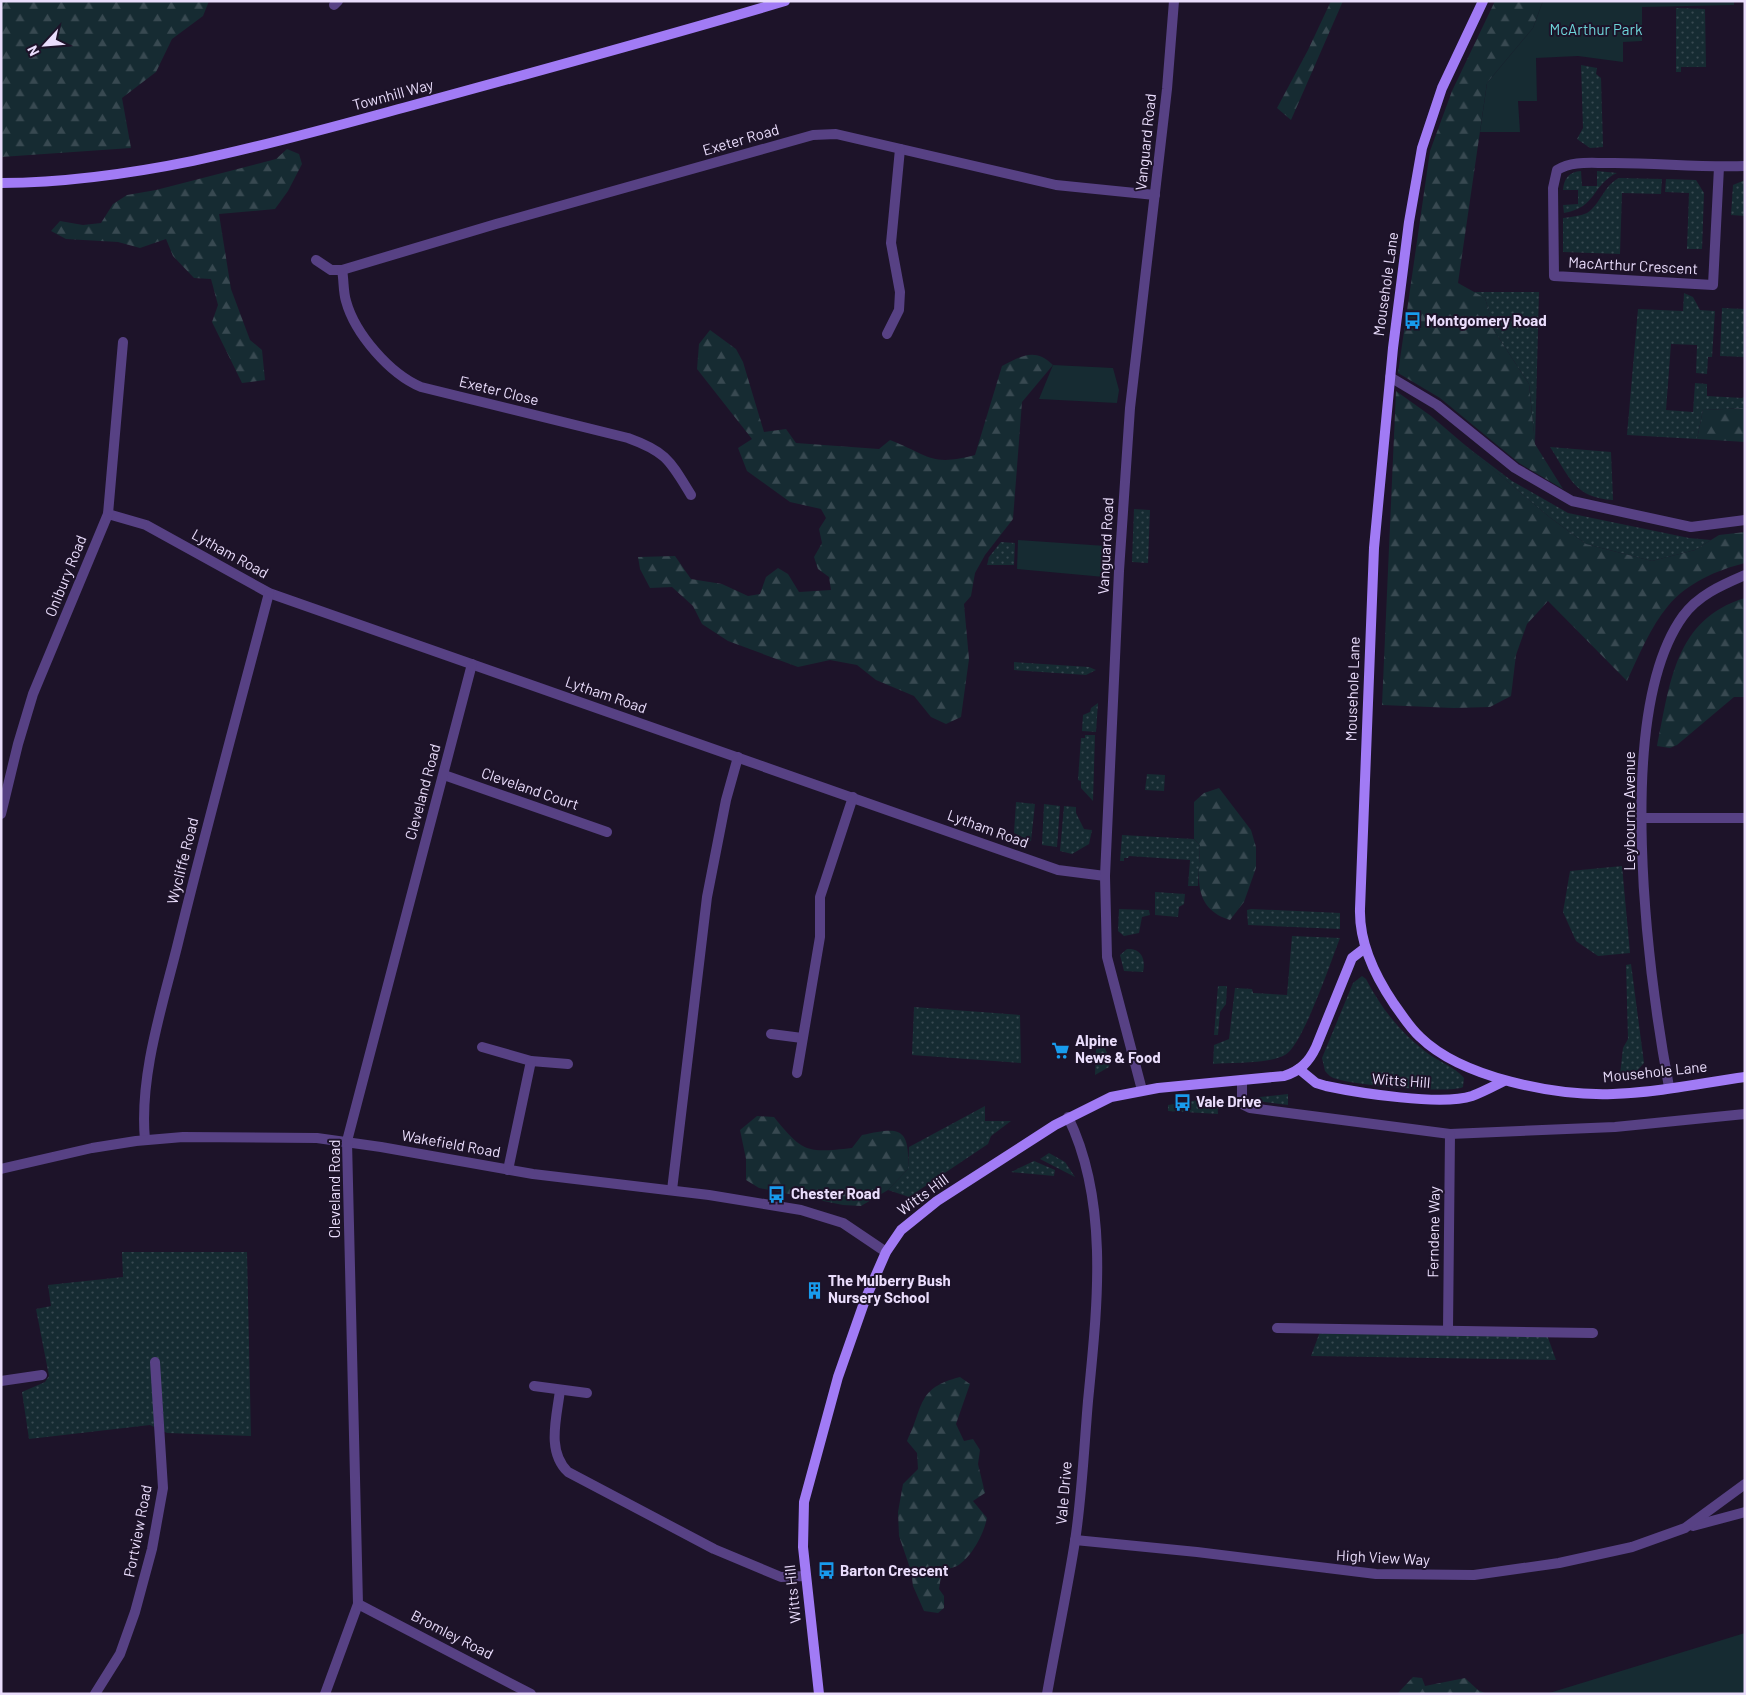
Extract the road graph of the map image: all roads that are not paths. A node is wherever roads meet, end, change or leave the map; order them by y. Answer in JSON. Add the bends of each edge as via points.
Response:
{"nodes":[{"id":1,"x":785,"y":1,"type":"edge"},
{"id":2,"x":1174,"y":1,"type":"edge"},
{"id":3,"x":1483,"y":1,"type":"edge"},
{"id":4,"x":900,"y":149,"type":"junction"},
{"id":5,"x":1745,"y":166,"type":"edge"},
{"id":6,"x":1719,"y":167,"type":"junction"},
{"id":7,"x":1,"y":183,"type":"edge"},
{"id":8,"x":1155,"y":195,"type":"junction"},
{"id":9,"x":316,"y":260,"type":"dead end"},
{"id":10,"x":342,"y":270,"type":"junction"},
{"id":11,"x":887,"y":334,"type":"dead end"},
{"id":12,"x":123,"y":342,"type":"dead end"},
{"id":13,"x":1390,"y":376,"type":"junction"},
{"id":14,"x":691,"y":495,"type":"dead end"},
{"id":15,"x":108,"y":514,"type":"junction"},
{"id":16,"x":1745,"y":520,"type":"edge"},
{"id":17,"x":1745,"y":575,"type":"edge"},
{"id":18,"x":270,"y":593,"type":"junction"},
{"id":19,"x":472,"y":664,"type":"junction"},
{"id":20,"x":738,"y":757,"type":"junction"},
{"id":21,"x":444,"y":775,"type":"junction"},
{"id":22,"x":853,"y":797,"type":"junction"},
{"id":23,"x":1,"y":814,"type":"edge"},
{"id":24,"x":1642,"y":818,"type":"junction"},
{"id":25,"x":1745,"y":818,"type":"edge"},
{"id":26,"x":607,"y":832,"type":"dead end"},
{"id":27,"x":1105,"y":876,"type":"junction"},
{"id":28,"x":1365,"y":948,"type":"junction"},
{"id":29,"x":771,"y":1034,"type":"dead end"},
{"id":30,"x":802,"y":1038,"type":"junction"},
{"id":31,"x":482,"y":1048,"type":"dead end"},
{"id":32,"x":531,"y":1061,"type":"junction"},
{"id":33,"x":568,"y":1064,"type":"dead end"},
{"id":34,"x":1299,"y":1069,"type":"junction"},
{"id":35,"x":797,"y":1073,"type":"dead end"},
{"id":36,"x":1745,"y":1077,"type":"edge"},
{"id":37,"x":1242,"y":1080,"type":"junction"},
{"id":38,"x":1504,"y":1081,"type":"junction"},
{"id":39,"x":1669,"y":1087,"type":"junction"},
{"id":40,"x":1142,"y":1090,"type":"junction"},
{"id":41,"x":1745,"y":1114,"type":"edge"},
{"id":42,"x":1068,"y":1118,"type":"junction"},
{"id":43,"x":1450,"y":1134,"type":"junction"},
{"id":44,"x":145,"y":1140,"type":"junction"},
{"id":45,"x":347,"y":1141,"type":"junction"},
{"id":46,"x":1,"y":1169,"type":"edge"},
{"id":47,"x":508,"y":1170,"type":"junction"},
{"id":48,"x":672,"y":1190,"type":"junction"},
{"id":49,"x":886,"y":1252,"type":"junction"},
{"id":50,"x":1277,"y":1328,"type":"dead end"},
{"id":51,"x":1448,"y":1330,"type":"junction"},
{"id":52,"x":1593,"y":1333,"type":"dead end"},
{"id":53,"x":155,"y":1362,"type":"dead end"},
{"id":54,"x":42,"y":1375,"type":"dead end"},
{"id":55,"x":1,"y":1381,"type":"edge"},
{"id":56,"x":534,"y":1386,"type":"dead end"},
{"id":57,"x":560,"y":1390,"type":"junction"},
{"id":58,"x":587,"y":1393,"type":"dead end"},
{"id":59,"x":1745,"y":1484,"type":"edge"},
{"id":60,"x":1745,"y":1512,"type":"edge"},
{"id":61,"x":1685,"y":1528,"type":"junction"},
{"id":62,"x":1075,"y":1540,"type":"junction"},
{"id":63,"x":806,"y":1576,"type":"junction"},
{"id":64,"x":358,"y":1604,"type":"junction"},
{"id":65,"x":95,"y":1694,"type":"edge"},
{"id":66,"x":325,"y":1694,"type":"edge"},
{"id":67,"x":531,"y":1694,"type":"edge"},
{"id":68,"x":819,"y":1694,"type":"edge"},
{"id":69,"x":1047,"y":1694,"type":"edge"}],
"edges":[{"from":1,"to":7,"type":"street","name":"Townhill Way","via":[[278,142],[94,178]]},
{"from":2,"to":8,"type":"street","name":"Vanguard Road"},
{"from":3,"to":13,"type":"street","name":"Mousehole Lane","via":[[1442,88],[1422,148],[1409,222]]},
{"from":4,"to":8,"type":"street","name":"Exeter Road","via":[[1056,185]]},
{"from":4,"to":10,"type":"street","name":"Exeter Road","via":[[836,134],[813,135]]},
{"from":4,"to":11,"type":"street","via":[[891,243],[900,292],[898,310]]},
{"from":5,"to":6,"type":"street","name":"MacArthur Crescent"},
{"from":6,"to":6,"type":"street","name":"MacArthur Crescent","via":[[1631,162],[1565,165],[1557,170],[1553,188],[1554,276],[1713,285]]},
{"from":8,"to":27,"type":"street","name":"Vanguard Road","via":[[1130,408],[1118,579]]},
{"from":9,"to":10,"type":"street","via":[[331,270]]},
{"from":10,"to":14,"type":"street","name":"Exeter Close","via":[[346,301],[360,328],[380,356],[409,381],[651,446],[670,461]]},
{"from":12,"to":15,"type":"street","name":"Onibury Road"},
{"from":13,"to":16,"type":"street","via":[[1437,405],[1515,468],[1572,501],[1691,527]]},
{"from":13,"to":28,"type":"street","name":"Mousehole Lane","via":[[1371,594],[1360,909]]},
{"from":15,"to":18,"type":"street","name":"Lytham Road","via":[[146,526]]},
{"from":15,"to":23,"type":"street","name":"Onibury Road","via":[[33,694]]},
{"from":17,"to":24,"type":"street","name":"Leybourne Avenue","via":[[1698,600],[1683,616],[1659,664],[1642,759]]},
{"from":18,"to":19,"type":"street","name":"Lytham Road"},
{"from":18,"to":44,"type":"street","name":"Wycliffe Road","via":[[152,1046],[144,1117]]},
{"from":19,"to":20,"type":"street","name":"Lytham Road"},
{"from":19,"to":21,"type":"street","name":"Cleveland Road"},
{"from":20,"to":22,"type":"street","name":"Lytham Road"},
{"from":20,"to":48,"type":"street","via":[[707,897]]},
{"from":21,"to":26,"type":"street","name":"Cleveland Court"},
{"from":21,"to":45,"type":"street","name":"Cleveland Road"},
{"from":22,"to":27,"type":"street","name":"Lytham Road","via":[[1058,870]]},
{"from":22,"to":30,"type":"street","via":[[820,897],[820,936]]},
{"from":24,"to":25,"type":"street"},
{"from":24,"to":39,"type":"street","name":"Leybourne Avenue","via":[[1651,960],[1660,1042]]},
{"from":27,"to":40,"type":"street","name":"Vanguard Road","via":[[1107,957]]},
{"from":28,"to":34,"type":"street","via":[[1352,958],[1316,1047]]},
{"from":28,"to":38,"type":"street","name":"Mousehole Lane","via":[[1381,986],[1420,1038],[1462,1063]]},
{"from":29,"to":30,"type":"street"},
{"from":30,"to":35,"type":"street"},
{"from":31,"to":32,"type":"street"},
{"from":32,"to":33,"type":"street"},
{"from":32,"to":47,"type":"street"},
{"from":34,"to":37,"type":"street","name":"Witts Hill","via":[[1284,1076]]},
{"from":34,"to":38,"type":"street","name":"Witts Hill","via":[[1316,1083],[1326,1086],[1391,1096],[1448,1099],[1471,1096]]},
{"from":36,"to":39,"type":"street","name":"Mousehole Lane"},
{"from":37,"to":40,"type":"street","name":"Witts Hill"},
{"from":37,"to":43,"type":"street","via":[[1242,1104],[1250,1108]]},
{"from":38,"to":39,"type":"street","name":"Mousehole Lane","via":[[1574,1093],[1614,1094]]},
{"from":40,"to":42,"type":"street","name":"Witts Hill","via":[[1111,1097]]},
{"from":41,"to":43,"type":"street","via":[[1615,1127]]},
{"from":42,"to":49,"type":"street","name":"Witts Hill","via":[[921,1212],[901,1230]]},
{"from":42,"to":62,"type":"street","name":"Vale Drive","via":[[1077,1135],[1088,1174],[1097,1247],[1093,1351]]},
{"from":43,"to":51,"type":"street","name":"Ferndene Way"},
{"from":44,"to":45,"type":"street","name":"Wakefield Road","via":[[217,1137]]},
{"from":44,"to":46,"type":"street","name":"Wakefield Road","via":[[92,1148]]},
{"from":45,"to":47,"type":"street","name":"Wakefield Road"},
{"from":45,"to":64,"type":"street","name":"Cleveland Road"},
{"from":47,"to":48,"type":"street","name":"Wakefield Road"},
{"from":48,"to":49,"type":"street","name":"Wakefield Road","via":[[817,1214],[843,1223]]},
{"from":49,"to":63,"type":"street","name":"Witts Hill","via":[[838,1377],[807,1485],[802,1520]]},
{"from":50,"to":51,"type":"street"},
{"from":51,"to":52,"type":"street"},
{"from":53,"to":65,"type":"street","name":"Portview Road","via":[[164,1488],[135,1612],[120,1654]]},
{"from":54,"to":55,"type":"street"},
{"from":56,"to":57,"type":"street"},
{"from":57,"to":58,"type":"street"},
{"from":57,"to":63,"type":"street","via":[[554,1449],[568,1472],[714,1549],[781,1577]]},
{"from":59,"to":61,"type":"street","name":"High View Way"},
{"from":60,"to":61,"type":"street","name":"High View Way"},
{"from":61,"to":62,"type":"street","name":"High View Way","via":[[1632,1547],[1594,1556],[1506,1571],[1441,1576],[1356,1572]]},
{"from":62,"to":69,"type":"street","name":"Vale Drive"},
{"from":63,"to":68,"type":"street","name":"Witts Hill"},
{"from":64,"to":66,"type":"street","name":"Cleveland Road"},
{"from":64,"to":67,"type":"street","name":"Bromley Road"}]}
